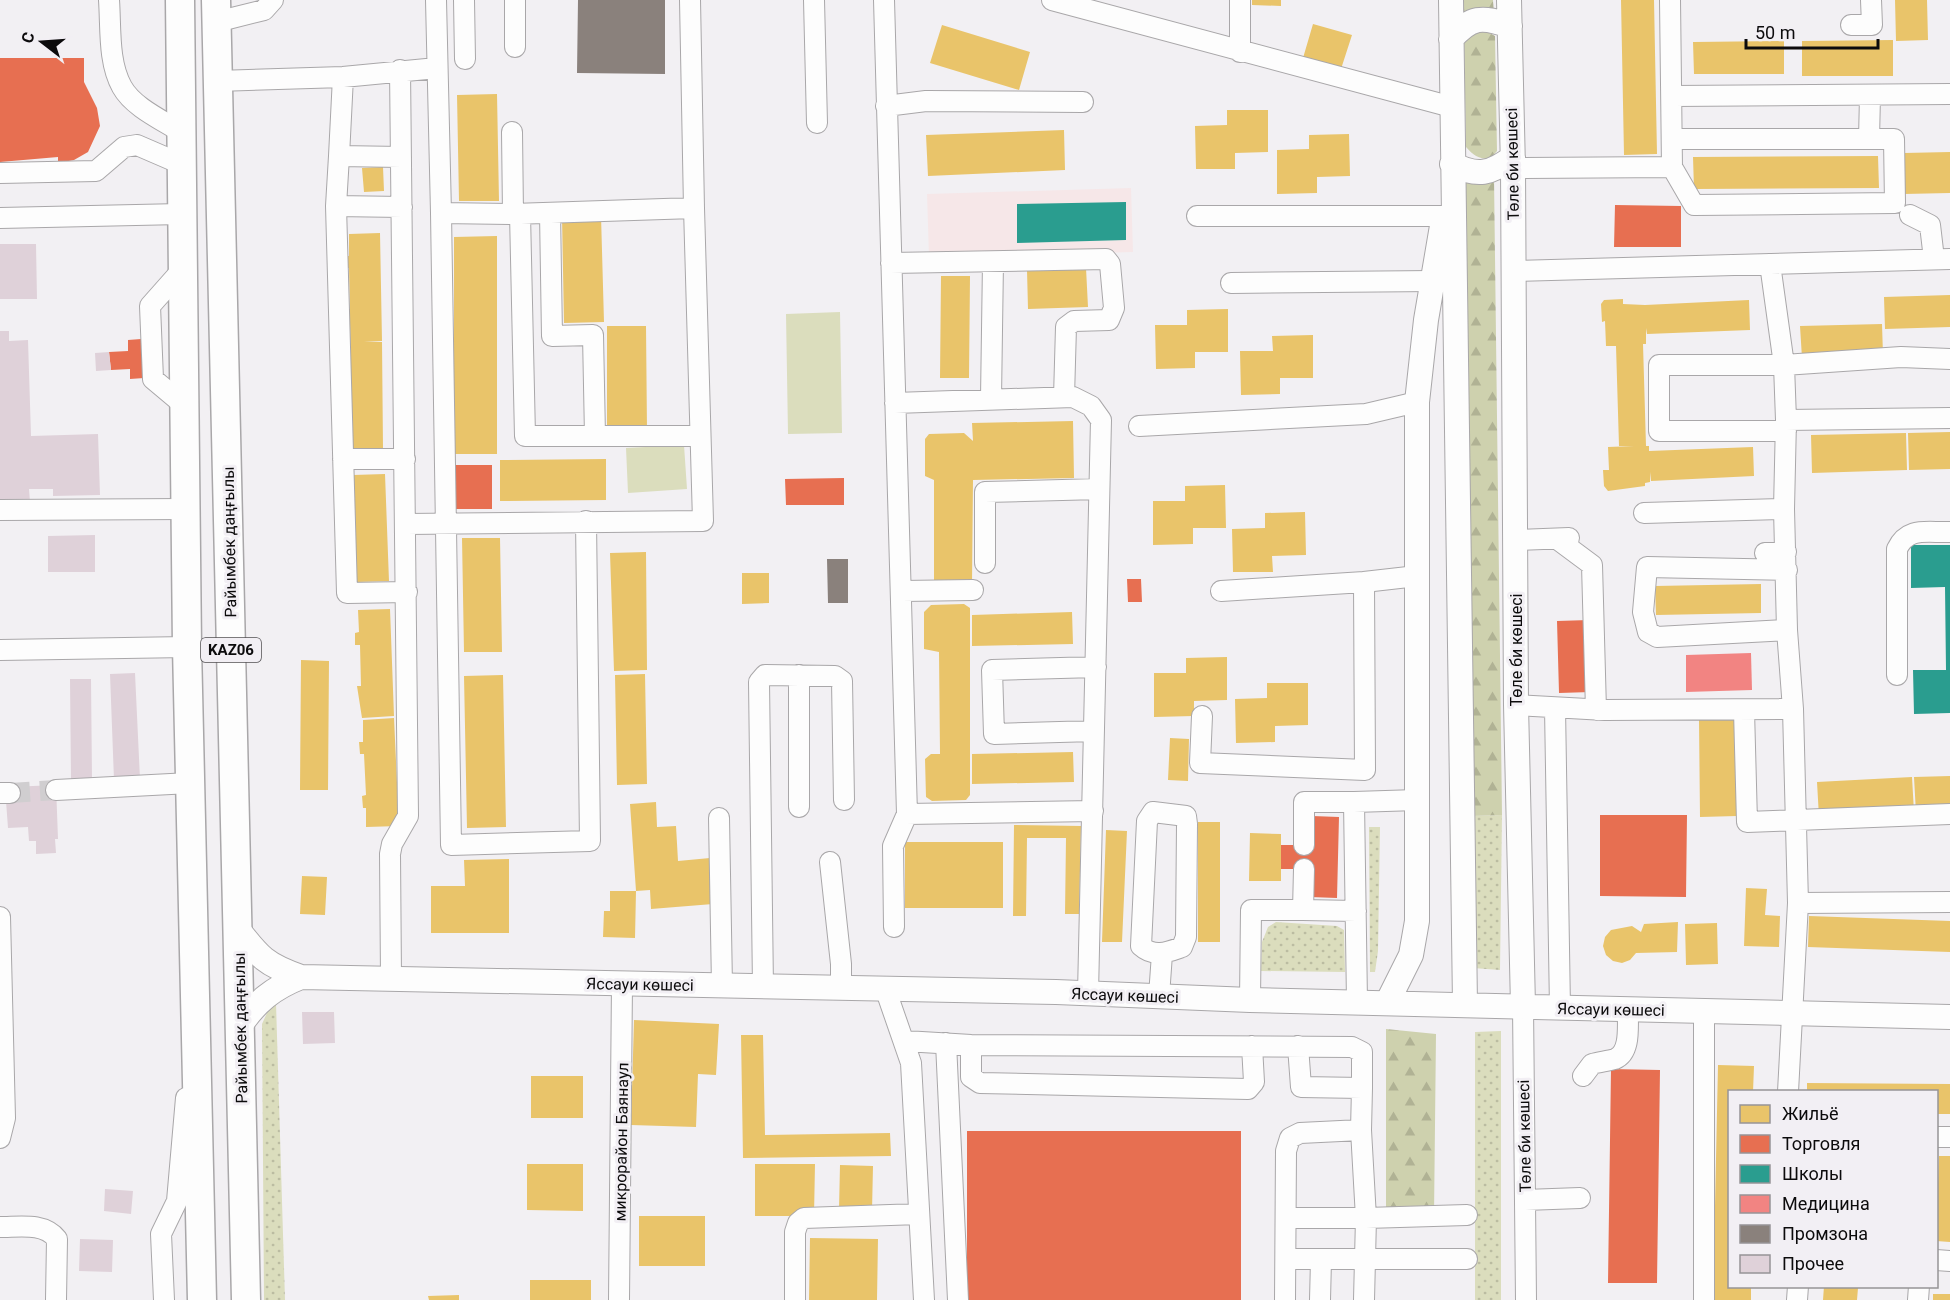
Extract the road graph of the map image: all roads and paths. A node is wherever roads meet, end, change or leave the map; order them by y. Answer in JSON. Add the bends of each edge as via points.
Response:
{"nodes":[{"id":1,"x":109,"y":0,"type":"edge"},
{"id":2,"x":180,"y":0,"type":"edge"},
{"id":3,"x":273,"y":0,"type":"edge"},
{"id":4,"x":436,"y":0,"type":"edge"},
{"id":5,"x":464,"y":0,"type":"edge"},
{"id":6,"x":515,"y":0,"type":"edge"},
{"id":7,"x":690,"y":0,"type":"edge"},
{"id":8,"x":814,"y":0,"type":"edge"},
{"id":9,"x":884,"y":0,"type":"edge"},
{"id":10,"x":1052,"y":0,"type":"edge"},
{"id":11,"x":1240,"y":0,"type":"edge"},
{"id":12,"x":1451,"y":0,"type":"edge"},
{"id":13,"x":1509,"y":0,"type":"edge"},
{"id":14,"x":1670,"y":0,"type":"edge"},
{"id":15,"x":1871,"y":0,"type":"edge"},
{"id":16,"x":216,"y":11,"type":"edge"},
{"id":17,"x":1851,"y":25,"type":"dead end"},
{"id":18,"x":1510,"y":26,"type":"junction"},
{"id":19,"x":1451,"y":39,"type":"junction"},
{"id":20,"x":514,"y":47,"type":"dead end"},
{"id":21,"x":1239,"y":52,"type":"junction"},
{"id":22,"x":465,"y":59,"type":"dead end"},
{"id":23,"x":436,"y":68,"type":"junction"},
{"id":24,"x":400,"y":70,"type":"junction"},
{"id":25,"x":343,"y":77,"type":"junction"},
{"id":26,"x":217,"y":81,"type":"junction"},
{"id":27,"x":1950,"y":94,"type":"edge"},
{"id":28,"x":1673,"y":96,"type":"junction"},
{"id":29,"x":1870,"y":96,"type":"junction"},
{"id":30,"x":1083,"y":102,"type":"dead end"},
{"id":31,"x":886,"y":106,"type":"junction"},
{"id":32,"x":1452,"y":107,"type":"junction"},
{"id":33,"x":817,"y":123,"type":"dead end"},
{"id":34,"x":181,"y":132,"type":"junction"},
{"id":35,"x":512,"y":132,"type":"dead end"},
{"id":36,"x":1673,"y":139,"type":"junction"},
{"id":37,"x":1869,"y":139,"type":"junction"},
{"id":38,"x":1452,"y":155,"type":"junction"},
{"id":39,"x":339,"y":156,"type":"junction"},
{"id":40,"x":401,"y":157,"type":"junction"},
{"id":41,"x":1513,"y":163,"type":"junction"},
{"id":42,"x":181,"y":164,"type":"junction"},
{"id":43,"x":1672,"y":167,"type":"junction"},
{"id":44,"x":0,"y":173,"type":"edge"},
{"id":45,"x":336,"y":206,"type":"junction"},
{"id":46,"x":402,"y":207,"type":"junction"},
{"id":47,"x":694,"y":208,"type":"junction"},
{"id":48,"x":441,"y":213,"type":"junction"},
{"id":49,"x":550,"y":213,"type":"junction"},
{"id":50,"x":181,"y":214,"type":"junction"},
{"id":51,"x":517,"y":214,"type":"junction"},
{"id":52,"x":1910,"y":215,"type":"dead end"},
{"id":53,"x":1197,"y":216,"type":"dead end"},
{"id":54,"x":1443,"y":216,"type":"junction"},
{"id":55,"x":0,"y":218,"type":"edge"},
{"id":56,"x":1942,"y":259,"type":"edge"},
{"id":57,"x":993,"y":262,"type":"junction"},
{"id":58,"x":891,"y":263,"type":"junction"},
{"id":59,"x":1770,"y":264,"type":"junction"},
{"id":60,"x":1513,"y":271,"type":"junction"},
{"id":61,"x":1433,"y":281,"type":"junction"},
{"id":62,"x":1231,"y":283,"type":"dead end"},
{"id":63,"x":1950,"y":359,"type":"edge"},
{"id":64,"x":1784,"y":371,"type":"junction"},
{"id":65,"x":1764,"y":378,"type":"dead end"},
{"id":66,"x":1064,"y":397,"type":"junction"},
{"id":67,"x":991,"y":398,"type":"junction"},
{"id":68,"x":1418,"y":402,"type":"junction"},
{"id":69,"x":895,"y":403,"type":"junction"},
{"id":70,"x":1950,"y":417,"type":"edge"},
{"id":71,"x":1786,"y":425,"type":"junction"},
{"id":72,"x":1139,"y":426,"type":"dead end"},
{"id":73,"x":595,"y":436,"type":"junction"},
{"id":74,"x":700,"y":436,"type":"junction"},
{"id":75,"x":343,"y":459,"type":"junction"},
{"id":76,"x":405,"y":459,"type":"junction"},
{"id":77,"x":1099,"y":489,"type":"junction"},
{"id":78,"x":185,"y":509,"type":"junction"},
{"id":79,"x":1784,"y":509,"type":"junction"},
{"id":80,"x":0,"y":510,"type":"edge"},
{"id":81,"x":1644,"y":513,"type":"dead end"},
{"id":82,"x":447,"y":521,"type":"junction"},
{"id":83,"x":586,"y":521,"type":"junction"},
{"id":84,"x":406,"y":524,"type":"junction"},
{"id":85,"x":1950,"y":532,"type":"edge"},
{"id":86,"x":1515,"y":540,"type":"junction"},
{"id":87,"x":1765,"y":553,"type":"dead end"},
{"id":88,"x":1786,"y":561,"type":"junction"},
{"id":89,"x":985,"y":563,"type":"dead end"},
{"id":90,"x":1417,"y":576,"type":"junction"},
{"id":91,"x":1364,"y":582,"type":"junction"},
{"id":92,"x":973,"y":590,"type":"dead end"},
{"id":93,"x":902,"y":591,"type":"junction"},
{"id":94,"x":1221,"y":591,"type":"dead end"},
{"id":95,"x":406,"y":592,"type":"junction"},
{"id":96,"x":1787,"y":630,"type":"junction"},
{"id":97,"x":187,"y":647,"type":"junction"},
{"id":98,"x":0,"y":650,"type":"edge"},
{"id":99,"x":1096,"y":668,"type":"junction"},
{"id":100,"x":799,"y":675,"type":"junction"},
{"id":101,"x":1897,"y":675,"type":"dead end"},
{"id":102,"x":1516,"y":705,"type":"junction"},
{"id":103,"x":1555,"y":708,"type":"junction"},
{"id":104,"x":1793,"y":709,"type":"junction"},
{"id":105,"x":1596,"y":710,"type":"junction"},
{"id":106,"x":1744,"y":710,"type":"junction"},
{"id":107,"x":1202,"y":716,"type":"dead end"},
{"id":108,"x":1094,"y":731,"type":"junction"},
{"id":109,"x":190,"y":783,"type":"junction"},
{"id":110,"x":56,"y":790,"type":"tunnel mouth"},
{"id":111,"x":844,"y":800,"type":"dead end"},
{"id":112,"x":1417,"y":800,"type":"junction"},
{"id":113,"x":1354,"y":802,"type":"junction"},
{"id":114,"x":799,"y":807,"type":"dead end"},
{"id":115,"x":1093,"y":811,"type":"junction"},
{"id":116,"x":907,"y":814,"type":"junction"},
{"id":117,"x":1950,"y":814,"type":"edge"},
{"id":118,"x":719,"y":818,"type":"dead end"},
{"id":119,"x":1797,"y":821,"type":"junction"},
{"id":120,"x":1304,"y":845,"type":"dead end"},
{"id":121,"x":830,"y":862,"type":"dead end"},
{"id":122,"x":1304,"y":869,"type":"dead end"},
{"id":123,"x":1950,"y":902,"type":"edge"},
{"id":124,"x":1798,"y":903,"type":"junction"},
{"id":125,"x":1303,"y":910,"type":"junction"},
{"id":126,"x":1356,"y":911,"type":"junction"},
{"id":127,"x":0,"y":917,"type":"edge"},
{"id":128,"x":894,"y":927,"type":"dead end"},
{"id":129,"x":237,"y":928,"type":"junction"},
{"id":130,"x":0,"y":935,"type":"edge"},
{"id":131,"x":1162,"y":954,"type":"junction"},
{"id":132,"x":301,"y":977,"type":"junction"},
{"id":133,"x":391,"y":978,"type":"junction"},
{"id":134,"x":195,"y":979,"type":"junction"},
{"id":135,"x":622,"y":984,"type":"junction"},
{"id":136,"x":722,"y":986,"type":"junction"},
{"id":137,"x":763,"y":987,"type":"junction"},
{"id":138,"x":841,"y":988,"type":"junction"},
{"id":139,"x":885,"y":988,"type":"junction"},
{"id":140,"x":1088,"y":993,"type":"junction"},
{"id":141,"x":1159,"y":996,"type":"junction"},
{"id":142,"x":1250,"y":1000,"type":"junction"},
{"id":143,"x":1357,"y":1002,"type":"junction"},
{"id":144,"x":1387,"y":1003,"type":"junction"},
{"id":145,"x":1465,"y":1004,"type":"junction"},
{"id":146,"x":1523,"y":1005,"type":"junction"},
{"id":147,"x":1560,"y":1008,"type":"junction"},
{"id":148,"x":1628,"y":1009,"type":"junction"},
{"id":149,"x":1704,"y":1011,"type":"junction"},
{"id":150,"x":1794,"y":1013,"type":"junction"},
{"id":151,"x":1950,"y":1017,"type":"edge"},
{"id":152,"x":240,"y":1026,"type":"junction"},
{"id":153,"x":905,"y":1041,"type":"junction"},
{"id":154,"x":946,"y":1043,"type":"junction"},
{"id":155,"x":971,"y":1045,"type":"junction"},
{"id":156,"x":1252,"y":1046,"type":"junction"},
{"id":157,"x":1298,"y":1046,"type":"junction"},
{"id":158,"x":1583,"y":1076,"type":"dead end"},
{"id":159,"x":1362,"y":1088,"type":"junction"},
{"id":160,"x":1788,"y":1090,"type":"edge"},
{"id":161,"x":1361,"y":1130,"type":"junction"},
{"id":162,"x":0,"y":1138,"type":"edge"},
{"id":163,"x":1580,"y":1198,"type":"dead end"},
{"id":164,"x":1525,"y":1200,"type":"junction"},
{"id":165,"x":919,"y":1214,"type":"junction"},
{"id":166,"x":1467,"y":1215,"type":"dead end"},
{"id":167,"x":1286,"y":1218,"type":"junction"},
{"id":168,"x":1366,"y":1218,"type":"junction"},
{"id":169,"x":0,"y":1227,"type":"edge"},
{"id":170,"x":1286,"y":1259,"type":"junction"},
{"id":171,"x":1467,"y":1259,"type":"dead end"},
{"id":172,"x":1321,"y":1260,"type":"junction"},
{"id":173,"x":1364,"y":1260,"type":"junction"},
{"id":174,"x":56,"y":1300,"type":"edge"},
{"id":175,"x":164,"y":1300,"type":"edge"},
{"id":176,"x":202,"y":1300,"type":"edge"},
{"id":177,"x":246,"y":1300,"type":"edge"},
{"id":178,"x":619,"y":1300,"type":"edge"},
{"id":179,"x":795,"y":1300,"type":"edge"},
{"id":180,"x":924,"y":1300,"type":"edge"},
{"id":181,"x":958,"y":1300,"type":"edge"},
{"id":182,"x":1285,"y":1300,"type":"edge"},
{"id":183,"x":1320,"y":1300,"type":"edge"},
{"id":184,"x":1364,"y":1300,"type":"edge"},
{"id":185,"x":1526,"y":1300,"type":"edge"},
{"id":186,"x":1704,"y":1300,"type":"edge"}],
"edges":[{"from":1,"to":34,"type":"street","via":[[113,58],[122,88]]},
{"from":2,"to":34,"type":"highway","number":"KАZ06"},
{"from":3,"to":16,"type":"street","via":[[264,9]]},
{"from":4,"to":23,"type":"street"},
{"from":5,"to":22,"type":"street"},
{"from":6,"to":20,"type":"street"},
{"from":7,"to":47,"type":"street"},
{"from":8,"to":33,"type":"street"},
{"from":9,"to":31,"type":"street"},
{"from":10,"to":21,"type":"street"},
{"from":11,"to":21,"type":"street"},
{"from":12,"to":19,"type":"main road"},
{"from":13,"to":18,"type":"main road","name":"Төле би көшесі"},
{"from":14,"to":28,"type":"street"},
{"from":15,"to":17,"type":"street","via":[[1872,25]]},
{"from":16,"to":26,"type":"highway","name":"Райымбек даңғылы","number":"KАZ06"},
{"from":18,"to":19,"type":"main road","via":[[1482,19],[1466,24]]},
{"from":18,"to":41,"type":"main road","name":"Төле би көшесі"},
{"from":19,"to":32,"type":"main road"},
{"from":21,"to":32,"type":"street"},
{"from":23,"to":24,"type":"street"},
{"from":23,"to":48,"type":"street"},
{"from":24,"to":25,"type":"street"},
{"from":24,"to":40,"type":"street"},
{"from":25,"to":26,"type":"street"},
{"from":25,"to":39,"type":"street"},
{"from":26,"to":129,"type":"highway","name":"Райымбек даңғылы","number":"KАZ06"},
{"from":27,"to":29,"type":"street"},
{"from":28,"to":29,"type":"street"},
{"from":28,"to":36,"type":"street"},
{"from":29,"to":37,"type":"street"},
{"from":30,"to":31,"type":"street","via":[[926,101]]},
{"from":31,"to":58,"type":"street"},
{"from":32,"to":38,"type":"main road"},
{"from":34,"to":42,"type":"highway","number":"KАZ06"},
{"from":35,"to":51,"type":"street"},
{"from":36,"to":37,"type":"street"},
{"from":36,"to":43,"type":"street"},
{"from":37,"to":43,"type":"street","via":[[1894,139],[1895,203],[1694,205]]},
{"from":38,"to":41,"type":"main road","via":[[1464,170],[1487,172]]},
{"from":38,"to":54,"type":"main road"},
{"from":38,"to":145,"type":"main road"},
{"from":39,"to":40,"type":"street"},
{"from":39,"to":45,"type":"street"},
{"from":40,"to":46,"type":"street"},
{"from":41,"to":43,"type":"street"},
{"from":41,"to":60,"type":"main road","name":"Төле би көшесі"},
{"from":42,"to":44,"type":"street","via":[[137,145],[124,147],[96,171]]},
{"from":42,"to":50,"type":"highway","number":"KАZ06"},
{"from":45,"to":46,"type":"street"},
{"from":45,"to":75,"type":"street"},
{"from":46,"to":76,"type":"street"},
{"from":47,"to":49,"type":"street"},
{"from":47,"to":74,"type":"street"},
{"from":48,"to":51,"type":"street"},
{"from":48,"to":82,"type":"street"},
{"from":49,"to":51,"type":"street"},
{"from":49,"to":73,"type":"street","via":[[552,336],[593,335]]},
{"from":50,"to":55,"type":"street"},
{"from":50,"to":78,"type":"highway","number":"KАZ06"},
{"from":51,"to":73,"type":"street","via":[[525,436]]},
{"from":52,"to":56,"type":"street","via":[[1930,225]]},
{"from":53,"to":54,"type":"street"},
{"from":54,"to":61,"type":"main road"},
{"from":56,"to":59,"type":"street"},
{"from":57,"to":58,"type":"street"},
{"from":57,"to":66,"type":"street","via":[[1106,259],[1110,264],[1114,308],[1109,320],[1074,321],[1066,327]]},
{"from":57,"to":67,"type":"street"},
{"from":58,"to":69,"type":"street"},
{"from":59,"to":60,"type":"street"},
{"from":59,"to":64,"type":"street"},
{"from":60,"to":86,"type":"main road","name":"Төле би көшесі"},
{"from":61,"to":62,"type":"street"},
{"from":61,"to":68,"type":"main road"},
{"from":63,"to":64,"type":"street","via":[[1901,357]]},
{"from":64,"to":65,"type":"street"},
{"from":64,"to":71,"type":"street"},
{"from":64,"to":71,"type":"street","via":[[1659,365],[1659,431]]},
{"from":66,"to":67,"type":"street"},
{"from":66,"to":77,"type":"street","via":[[1091,406],[1101,420]]},
{"from":67,"to":69,"type":"street"},
{"from":68,"to":72,"type":"street","via":[[1366,414]]},
{"from":68,"to":90,"type":"main road"},
{"from":69,"to":93,"type":"street"},
{"from":70,"to":71,"type":"street"},
{"from":71,"to":79,"type":"street"},
{"from":73,"to":74,"type":"street"},
{"from":74,"to":83,"type":"street","via":[[703,520]]},
{"from":75,"to":76,"type":"street"},
{"from":75,"to":95,"type":"street","via":[[347,593]]},
{"from":76,"to":84,"type":"street"},
{"from":77,"to":89,"type":"street","via":[[985,492]]},
{"from":77,"to":99,"type":"street","via":[[1093,559]]},
{"from":78,"to":80,"type":"street"},
{"from":78,"to":97,"type":"highway","number":"KАZ06"},
{"from":79,"to":81,"type":"street"},
{"from":79,"to":88,"type":"street"},
{"from":82,"to":83,"type":"street"},
{"from":82,"to":83,"type":"street","via":[[451,845],[590,841]]},
{"from":82,"to":84,"type":"street"},
{"from":84,"to":95,"type":"street"},
{"from":85,"to":101,"type":"street","via":[[1909,533],[1897,549]]},
{"from":86,"to":102,"type":"main road","name":"Төле би көшесі"},
{"from":86,"to":105,"type":"street","via":[[1566,538],[1592,565]]},
{"from":87,"to":88,"type":"street"},
{"from":88,"to":96,"type":"street"},
{"from":88,"to":96,"type":"street","via":[[1647,567],[1643,612],[1647,632],[1657,637]]},
{"from":90,"to":91,"type":"street"},
{"from":90,"to":112,"type":"main road"},
{"from":91,"to":94,"type":"street"},
{"from":91,"to":107,"type":"street","via":[[1365,770],[1200,763]]},
{"from":92,"to":93,"type":"street"},
{"from":93,"to":116,"type":"street"},
{"from":95,"to":133,"type":"street","via":[[408,816],[390,854]]},
{"from":96,"to":104,"type":"street"},
{"from":97,"to":98,"type":"street"},
{"from":97,"to":109,"type":"highway","number":"KАZ06"},
{"from":99,"to":108,"type":"street"},
{"from":99,"to":108,"type":"street","via":[[992,670],[994,734]]},
{"from":100,"to":111,"type":"street","via":[[835,676],[842,681]]},
{"from":100,"to":114,"type":"street"},
{"from":100,"to":137,"type":"street","via":[[765,675],[759,682]]},
{"from":102,"to":103,"type":"street"},
{"from":102,"to":146,"type":"main road","name":"Төле би көшесі"},
{"from":103,"to":105,"type":"street"},
{"from":103,"to":147,"type":"street"},
{"from":104,"to":106,"type":"street"},
{"from":104,"to":119,"type":"street"},
{"from":105,"to":106,"type":"street"},
{"from":106,"to":119,"type":"street","via":[[1747,822]]},
{"from":108,"to":115,"type":"street"},
{"from":109,"to":110,"type":"street"},
{"from":109,"to":134,"type":"highway","number":"KАZ06"},
{"from":112,"to":113,"type":"street"},
{"from":112,"to":144,"type":"main road","via":[[1417,921],[1411,955]]},
{"from":113,"to":120,"type":"street","via":[[1304,802]]},
{"from":113,"to":126,"type":"street"},
{"from":115,"to":116,"type":"street"},
{"from":115,"to":140,"type":"street"},
{"from":116,"to":128,"type":"street","via":[[893,846]]},
{"from":117,"to":119,"type":"street"},
{"from":118,"to":136,"type":"street"},
{"from":119,"to":124,"type":"street"},
{"from":121,"to":138,"type":"street"},
{"from":122,"to":125,"type":"street"},
{"from":123,"to":124,"type":"street"},
{"from":124,"to":150,"type":"street"},
{"from":125,"to":126,"type":"street"},
{"from":125,"to":142,"type":"street","via":[[1251,910]]},
{"from":126,"to":143,"type":"street"},
{"from":127,"to":130,"type":"street"},
{"from":129,"to":132,"type":"main road","via":[[272,967]]},
{"from":129,"to":152,"type":"highway","name":"Райымбек даңғылы","number":"KАZ06"},
{"from":130,"to":162,"type":"street","via":[[5,1118]]},
{"from":131,"to":131,"type":"street","via":[[1148,952],[1142,946],[1147,821],[1153,812],[1186,816],[1187,824],[1186,937],[1182,947]]},
{"from":131,"to":141,"type":"street"},
{"from":132,"to":133,"type":"main road","name":"Яссауи көшесі"},
{"from":132,"to":152,"type":"main road","via":[[266,995]]},
{"from":133,"to":135,"type":"main road","name":"Яссауи көшесі"},
{"from":134,"to":175,"type":"street","via":[[177,1201],[161,1234]]},
{"from":134,"to":176,"type":"highway","number":"KАZ06"},
{"from":135,"to":136,"type":"main road","name":"Яссауи көшесі"},
{"from":135,"to":178,"type":"street","name":"микрорайон Баянаул"},
{"from":136,"to":137,"type":"main road","name":"Яссауи көшесі"},
{"from":137,"to":138,"type":"main road","name":"Яссауи көшесі"},
{"from":138,"to":139,"type":"main road","name":"Яссауи көшесі"},
{"from":139,"to":140,"type":"main road","name":"Яссауи көшесі"},
{"from":139,"to":153,"type":"street"},
{"from":140,"to":141,"type":"main road","name":"Яссауи көшесі"},
{"from":141,"to":142,"type":"main road","name":"Яссауи көшесі"},
{"from":142,"to":143,"type":"main road","name":"Яссауи көшесі"},
{"from":143,"to":144,"type":"main road","name":"Яссауи көшесі"},
{"from":144,"to":145,"type":"main road","name":"Яссауи көшесі"},
{"from":145,"to":146,"type":"main road","name":"Яссауи көшесі"},
{"from":146,"to":147,"type":"main road","name":"Яссауи көшесі"},
{"from":146,"to":164,"type":"street","name":"Төле би көшесі"},
{"from":147,"to":148,"type":"main road","name":"Яссауи көшесі"},
{"from":148,"to":149,"type":"main road","name":"Яссауи көшесі"},
{"from":148,"to":158,"type":"street","via":[[1623,1052],[1616,1059],[1592,1064]]},
{"from":149,"to":150,"type":"main road","name":"Яссауи көшесі"},
{"from":149,"to":186,"type":"street"},
{"from":150,"to":151,"type":"main road","name":"Яссауи көшесі"},
{"from":150,"to":160,"type":"street"},
{"from":152,"to":177,"type":"highway","name":"Райымбек даңғылы","number":"KАZ06"},
{"from":153,"to":154,"type":"street"},
{"from":153,"to":165,"type":"street","via":[[911,1063]]},
{"from":154,"to":155,"type":"street"},
{"from":154,"to":181,"type":"street"},
{"from":155,"to":156,"type":"street"},
{"from":155,"to":156,"type":"street","via":[[971,1077],[980,1083],[1248,1089],[1254,1082]]},
{"from":156,"to":157,"type":"street"},
{"from":157,"to":159,"type":"street","via":[[1359,1048]]},
{"from":157,"to":159,"type":"street","via":[[1301,1087]]},
{"from":159,"to":161,"type":"street"},
{"from":161,"to":167,"type":"street","via":[[1300,1133],[1290,1138],[1286,1151]]},
{"from":161,"to":168,"type":"street"},
{"from":163,"to":164,"type":"street"},
{"from":164,"to":185,"type":"street","name":"Төле би көшесі"},
{"from":165,"to":179,"type":"street","via":[[804,1218],[795,1232]]},
{"from":165,"to":180,"type":"street"},
{"from":166,"to":168,"type":"street"},
{"from":167,"to":168,"type":"street"},
{"from":167,"to":170,"type":"street"},
{"from":168,"to":173,"type":"street"},
{"from":169,"to":174,"type":"street","via":[[51,1231],[57,1239]]},
{"from":170,"to":172,"type":"street"},
{"from":170,"to":182,"type":"street"},
{"from":171,"to":173,"type":"street"},
{"from":172,"to":173,"type":"street"},
{"from":172,"to":183,"type":"street"},
{"from":173,"to":184,"type":"street"}]}
